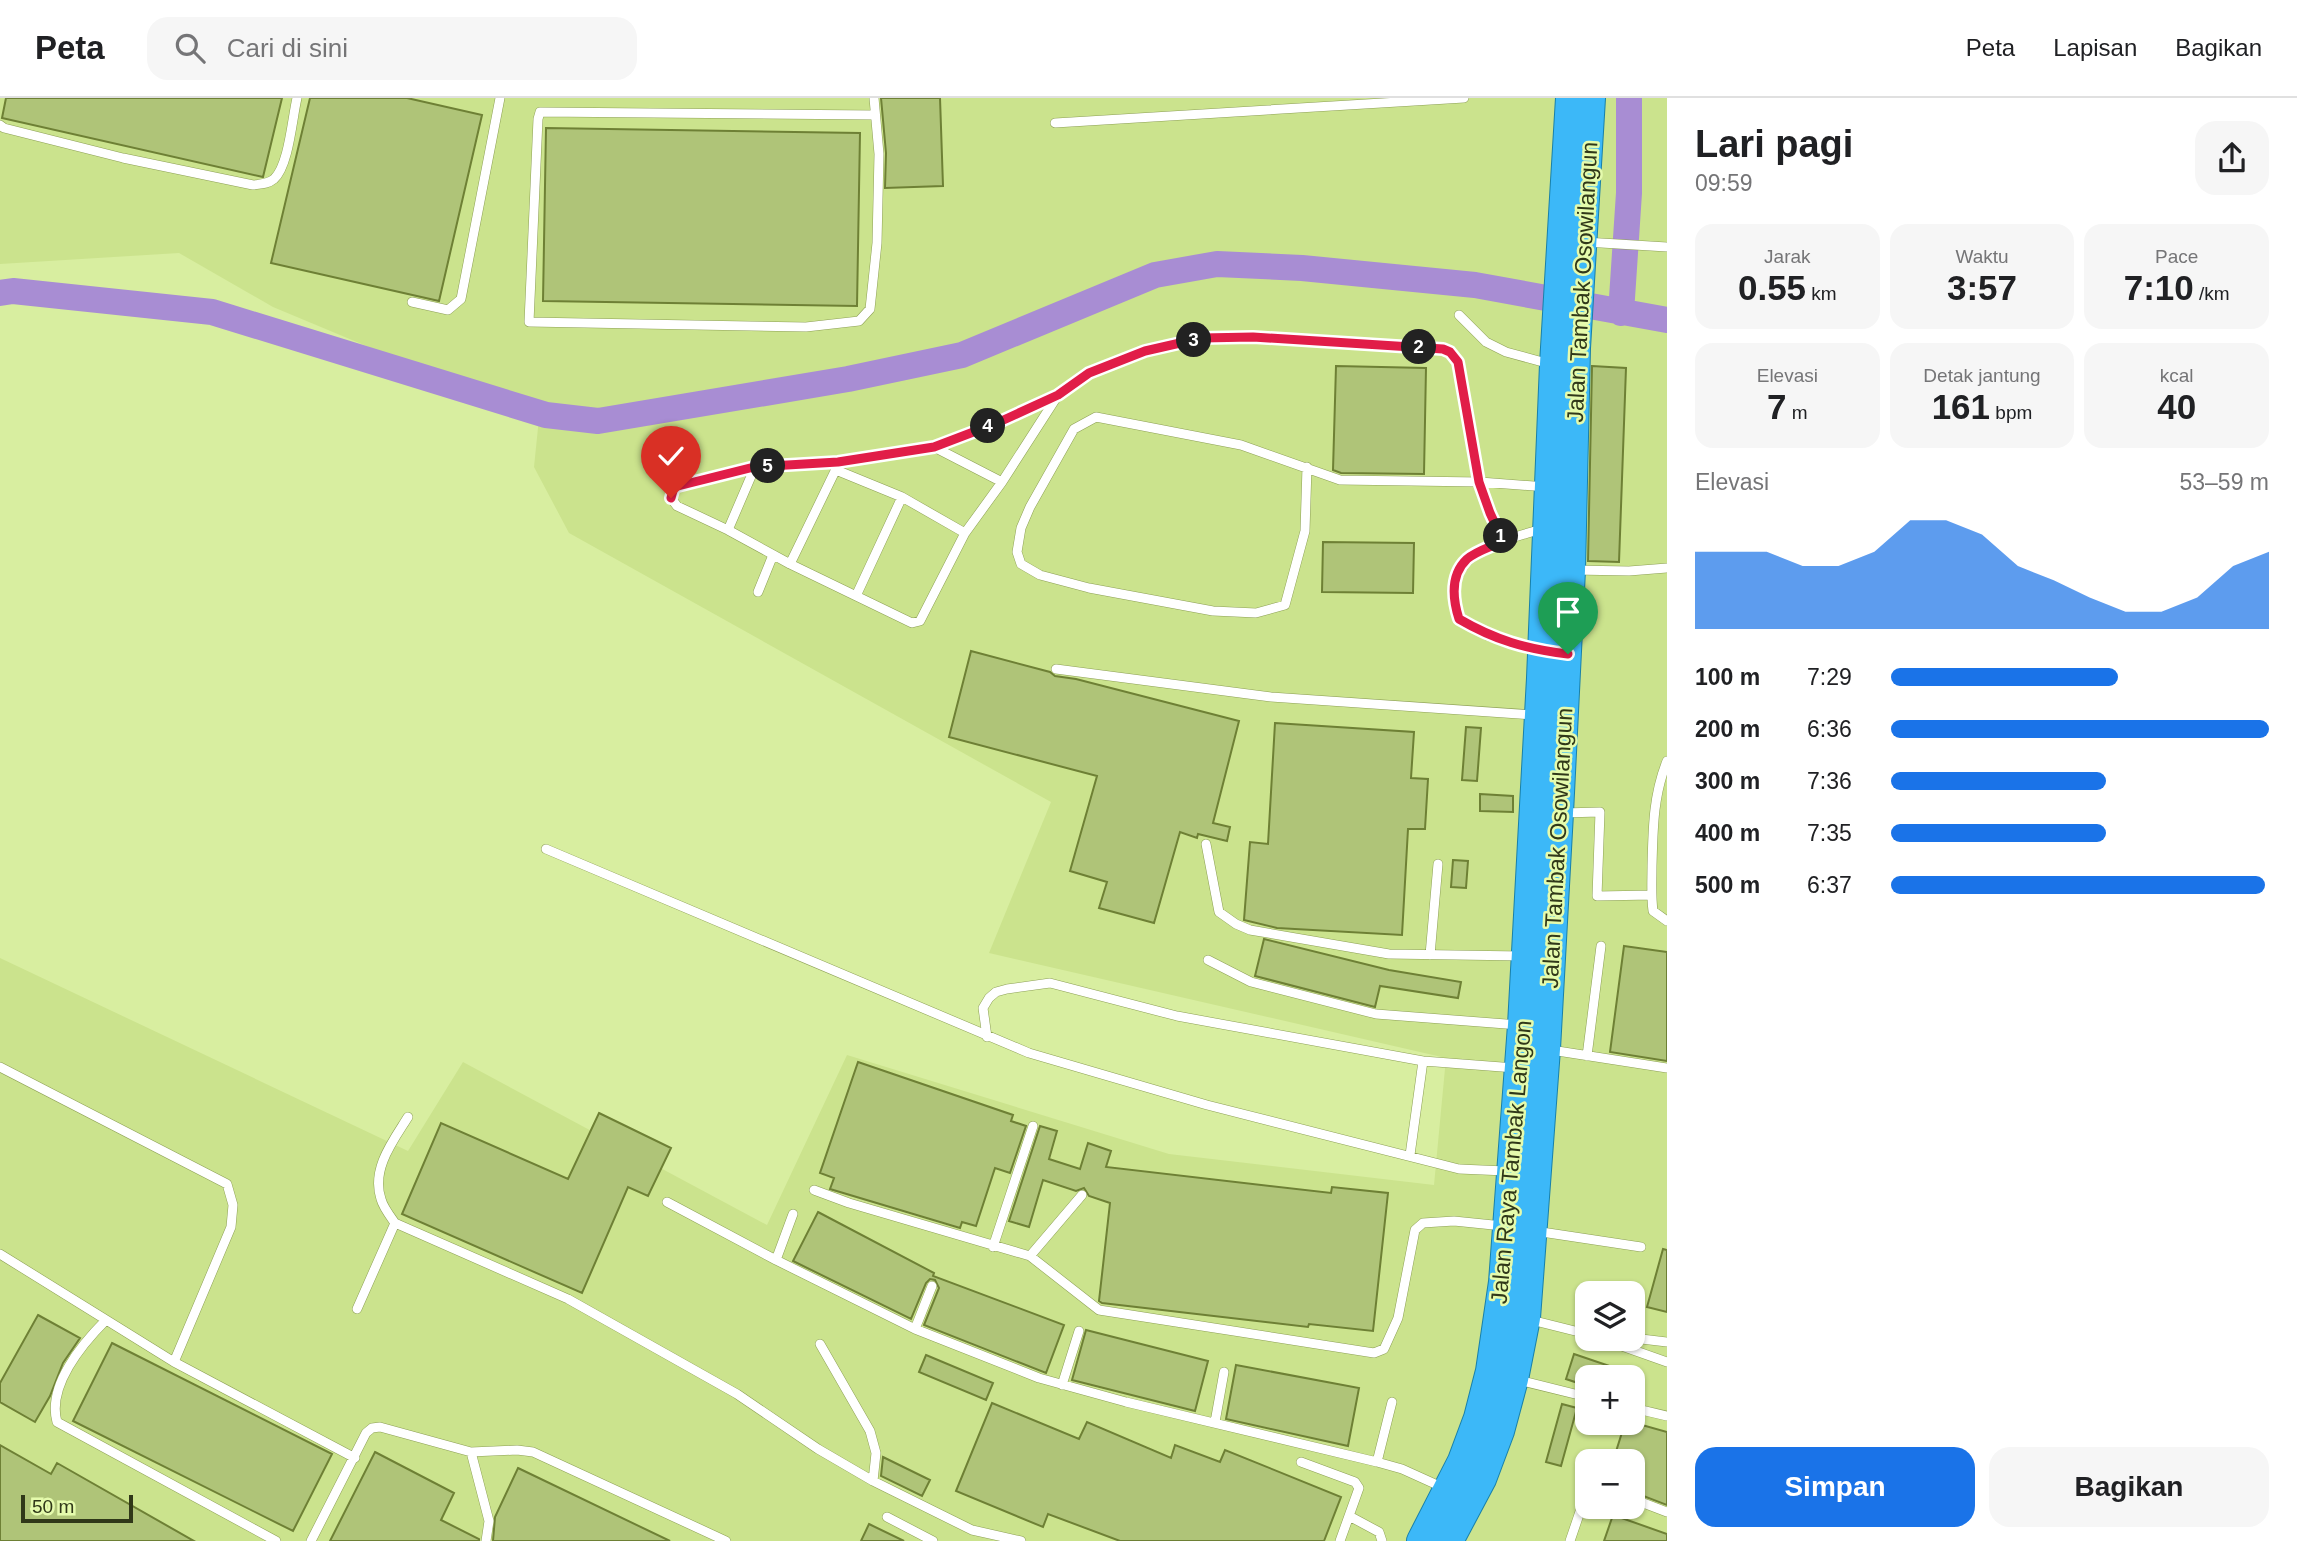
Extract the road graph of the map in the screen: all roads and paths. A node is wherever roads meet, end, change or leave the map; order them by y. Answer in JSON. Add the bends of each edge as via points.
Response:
{"nodes":[{"id":1,"x":297,"y":98,"type":"edge"},
{"id":2,"x":500,"y":98,"type":"edge"},
{"id":3,"x":874,"y":98,"type":"edge"},
{"id":4,"x":1464,"y":98,"type":"edge"},
{"id":5,"x":1570,"y":98,"type":"edge"},
{"id":6,"x":1591,"y":98,"type":"edge"},
{"id":7,"x":874,"y":115,"type":"junction"},
{"id":8,"x":1055,"y":123,"type":"dead end"},
{"id":9,"x":0,"y":125,"type":"edge"},
{"id":10,"x":1667,"y":247,"type":"edge"},
{"id":11,"x":1581,"y":250,"type":"junction"},
{"id":12,"x":412,"y":302,"type":"dead end"},
{"id":13,"x":1459,"y":315,"type":"dead end"},
{"id":14,"x":1561,"y":354,"type":"junction"},
{"id":15,"x":1058,"y":395,"type":"junction"},
{"id":16,"x":934,"y":447,"type":"junction"},
{"id":17,"x":837,"y":466,"type":"junction"},
{"id":18,"x":754,"y":467,"type":"junction"},
{"id":19,"x":1307,"y":467,"type":"junction"},
{"id":20,"x":1002,"y":482,"type":"junction"},
{"id":21,"x":1479,"y":482,"type":"junction"},
{"id":22,"x":1561,"y":486,"type":"junction"},
{"id":23,"x":902,"y":497,"type":"junction"},
{"id":24,"x":1559,"y":527,"type":"junction"},
{"id":25,"x":728,"y":530,"type":"junction"},
{"id":26,"x":965,"y":533,"type":"junction"},
{"id":27,"x":1503,"y":541,"type":"junction"},
{"id":28,"x":773,"y":555,"type":"junction"},
{"id":29,"x":790,"y":564,"type":"junction"},
{"id":30,"x":1667,"y":568,"type":"edge"},
{"id":31,"x":1559,"y":570,"type":"junction"},
{"id":32,"x":758,"y":592,"type":"dead end"},
{"id":33,"x":856,"y":596,"type":"junction"},
{"id":34,"x":1555,"y":653,"type":"junction"},
{"id":35,"x":1056,"y":669,"type":"dead end"},
{"id":36,"x":1539,"y":715,"type":"junction"},
{"id":37,"x":1667,"y":761,"type":"edge"},
{"id":38,"x":1559,"y":813,"type":"junction"},
{"id":39,"x":1206,"y":844,"type":"dead end"},
{"id":40,"x":546,"y":849,"type":"dead end"},
{"id":41,"x":1438,"y":864,"type":"dead end"},
{"id":42,"x":1652,"y":895,"type":"junction"},
{"id":43,"x":1667,"y":921,"type":"edge"},
{"id":44,"x":1601,"y":946,"type":"dead end"},
{"id":45,"x":1430,"y":955,"type":"junction"},
{"id":46,"x":1526,"y":956,"type":"junction"},
{"id":47,"x":1208,"y":960,"type":"dead end"},
{"id":48,"x":1522,"y":1025,"type":"junction"},
{"id":49,"x":987,"y":1037,"type":"junction"},
{"id":50,"x":1546,"y":1049,"type":"junction"},
{"id":51,"x":1587,"y":1056,"type":"junction"},
{"id":52,"x":1423,"y":1061,"type":"junction"},
{"id":53,"x":0,"y":1067,"type":"edge"},
{"id":54,"x":1667,"y":1068,"type":"edge"},
{"id":55,"x":1519,"y":1069,"type":"junction"},
{"id":56,"x":408,"y":1117,"type":"dead end"},
{"id":57,"x":1033,"y":1126,"type":"dead end"},
{"id":58,"x":1410,"y":1155,"type":"junction"},
{"id":59,"x":1511,"y":1171,"type":"junction"},
{"id":60,"x":814,"y":1190,"type":"dead end"},
{"id":61,"x":1082,"y":1195,"type":"dead end"},
{"id":62,"x":667,"y":1202,"type":"dead end"},
{"id":63,"x":793,"y":1214,"type":"dead end"},
{"id":64,"x":395,"y":1223,"type":"junction"},
{"id":65,"x":1521,"y":1229,"type":"junction"},
{"id":66,"x":993,"y":1247,"type":"junction"},
{"id":67,"x":1641,"y":1247,"type":"dead end"},
{"id":68,"x":0,"y":1254,"type":"edge"},
{"id":69,"x":1030,"y":1256,"type":"junction"},
{"id":70,"x":776,"y":1259,"type":"junction"},
{"id":71,"x":932,"y":1286,"type":"dead end"},
{"id":72,"x":357,"y":1309,"type":"dead end"},
{"id":73,"x":1526,"y":1318,"type":"junction"},
{"id":74,"x":106,"y":1320,"type":"junction"},
{"id":75,"x":915,"y":1329,"type":"junction"},
{"id":76,"x":1079,"y":1331,"type":"dead end"},
{"id":77,"x":1575,"y":1331,"type":"edge"},
{"id":78,"x":1645,"y":1339,"type":"edge"},
{"id":79,"x":1667,"y":1342,"type":"edge"},
{"id":80,"x":820,"y":1344,"type":"dead end"},
{"id":81,"x":1636,"y":1351,"type":"edge"},
{"id":82,"x":174,"y":1362,"type":"junction"},
{"id":83,"x":1667,"y":1362,"type":"edge"},
{"id":84,"x":1224,"y":1372,"type":"dead end"},
{"id":85,"x":1514,"y":1379,"type":"junction"},
{"id":86,"x":1062,"y":1385,"type":"junction"},
{"id":87,"x":1575,"y":1394,"type":"edge"},
{"id":88,"x":1392,"y":1402,"type":"dead end"},
{"id":89,"x":1645,"y":1411,"type":"edge"},
{"id":90,"x":1667,"y":1416,"type":"edge"},
{"id":91,"x":1215,"y":1422,"type":"junction"},
{"id":92,"x":471,"y":1452,"type":"junction"},
{"id":93,"x":355,"y":1458,"type":"junction"},
{"id":94,"x":1301,"y":1462,"type":"dead end"},
{"id":95,"x":1377,"y":1462,"type":"junction"},
{"id":96,"x":873,"y":1481,"type":"junction"},
{"id":97,"x":1448,"y":1490,"type":"junction"},
{"id":98,"x":1645,"y":1504,"type":"edge"},
{"id":99,"x":1667,"y":1512,"type":"edge"},
{"id":100,"x":887,"y":1517,"type":"dead end"},
{"id":101,"x":1351,"y":1517,"type":"junction"},
{"id":102,"x":1577,"y":1519,"type":"edge"},
{"id":103,"x":723,"y":1540,"type":"edge"},
{"id":104,"x":276,"y":1541,"type":"edge"},
{"id":105,"x":311,"y":1541,"type":"edge"},
{"id":106,"x":486,"y":1541,"type":"edge"},
{"id":107,"x":933,"y":1541,"type":"edge"},
{"id":108,"x":1021,"y":1541,"type":"edge"},
{"id":109,"x":1340,"y":1541,"type":"edge"},
{"id":110,"x":1382,"y":1541,"type":"edge"},
{"id":111,"x":1421,"y":1541,"type":"edge"},
{"id":112,"x":1449,"y":1541,"type":"edge"},
{"id":113,"x":1570,"y":1541,"type":"edge"}],
"edges":[{"from":1,"to":9,"type":"lane","via":[[282,166],[266,184],[123,158]]},
{"from":2,"to":12,"type":"lane","via":[[461,299],[448,310]]},
{"from":3,"to":7,"type":"lane"},
{"from":4,"to":8,"type":"lane"},
{"from":5,"to":11,"type":"highway"},
{"from":6,"to":11,"type":"highway","name":"Jalan Tambak Osowilangun"},
{"from":7,"to":7,"type":"lane","via":[[879,154],[877,243],[870,309],[859,321],[792,327],[528,321],[538,117],[543,111]]},
{"from":10,"to":11,"type":"lane"},
{"from":11,"to":14,"type":"highway","name":"Jalan Tambak Osowilangun"},
{"from":13,"to":14,"type":"lane","via":[[1486,342],[1506,352]]},
{"from":14,"to":22,"type":"highway","name":"Jalan Tambak Osowilangun"},
{"from":15,"to":16,"type":"lane"},
{"from":15,"to":20,"type":"lane"},
{"from":15,"to":21,"type":"lane","via":[[1100,368],[1145,351],[1202,338],[1443,349],[1455,358],[1460,370]]},
{"from":16,"to":17,"type":"lane"},
{"from":16,"to":20,"type":"lane"},
{"from":17,"to":18,"type":"lane"},
{"from":17,"to":23,"type":"lane"},
{"from":17,"to":29,"type":"lane"},
{"from":18,"to":25,"type":"lane"},
{"from":18,"to":25,"type":"lane","via":[[674,487],[671,498],[677,506]]},
{"from":19,"to":19,"type":"lane","via":[[1305,531],[1285,604],[1256,613],[1213,611],[1089,588],[1040,575],[1021,564],[1017,552],[1030,507],[1074,429],[1096,417],[1241,445]]},
{"from":19,"to":21,"type":"lane","via":[[1340,480]]},
{"from":20,"to":26,"type":"lane"},
{"from":21,"to":22,"type":"lane"},
{"from":21,"to":27,"type":"lane"},
{"from":22,"to":24,"type":"highway","name":"Jalan Tambak Osowilangun"},
{"from":23,"to":26,"type":"lane"},
{"from":23,"to":33,"type":"lane"},
{"from":24,"to":27,"type":"lane"},
{"from":24,"to":31,"type":"highway","name":"Jalan Tambak Osowilangun"},
{"from":25,"to":28,"type":"lane"},
{"from":26,"to":33,"type":"lane","via":[[920,621],[912,624]]},
{"from":27,"to":34,"type":"lane","via":[[1467,559],[1461,569],[1453,600],[1459,619],[1488,636]]},
{"from":28,"to":29,"type":"lane"},
{"from":28,"to":32,"type":"lane"},
{"from":29,"to":33,"type":"lane"},
{"from":30,"to":31,"type":"lane"},
{"from":31,"to":34,"type":"highway","name":"Jalan Tambak Osowilangun"},
{"from":34,"to":36,"type":"highway","name":"Jalan Raya Tambak Langon"},
{"from":34,"to":38,"type":"highway","name":"Jalan Tambak Osowilangun"},
{"from":35,"to":36,"type":"lane","via":[[1271,697]]},
{"from":36,"to":46,"type":"highway","name":"Jalan Raya Tambak Langon"},
{"from":37,"to":42,"type":"lane","via":[[1653,817]]},
{"from":38,"to":42,"type":"lane","via":[[1600,812],[1597,896]]},
{"from":38,"to":50,"type":"highway","name":"Jalan Tambak Osowilangun"},
{"from":39,"to":45,"type":"lane","via":[[1219,912],[1236,924],[1389,954]]},
{"from":40,"to":49,"type":"lane"},
{"from":41,"to":45,"type":"lane"},
{"from":42,"to":43,"type":"lane","via":[[1653,911]]},
{"from":44,"to":51,"type":"lane"},
{"from":45,"to":46,"type":"lane"},
{"from":46,"to":48,"type":"highway","name":"Jalan Raya Tambak Langon"},
{"from":47,"to":48,"type":"lane","via":[[1251,982],[1376,1014]]},
{"from":48,"to":55,"type":"highway","name":"Jalan Raya Tambak Langon"},
{"from":49,"to":52,"type":"lane","via":[[983,1008],[996,992],[1050,983],[1177,1016]]},
{"from":49,"to":58,"type":"lane","via":[[1207,1105]]},
{"from":50,"to":51,"type":"lane"},
{"from":50,"to":65,"type":"highway","name":"Jalan Tambak Osowilangun"},
{"from":51,"to":54,"type":"lane"},
{"from":52,"to":55,"type":"lane"},
{"from":52,"to":58,"type":"lane"},
{"from":53,"to":82,"type":"lane","via":[[227,1184],[233,1205],[230,1227]]},
{"from":55,"to":59,"type":"highway","name":"Jalan Raya Tambak Langon"},
{"from":56,"to":64,"type":"lane","via":[[380,1170],[380,1198]]},
{"from":57,"to":66,"type":"lane"},
{"from":58,"to":59,"type":"lane","via":[[1459,1169]]},
{"from":59,"to":65,"type":"highway","name":"Jalan Raya Tambak Langon"},
{"from":60,"to":66,"type":"lane"},
{"from":61,"to":69,"type":"lane"},
{"from":62,"to":70,"type":"lane"},
{"from":63,"to":70,"type":"lane"},
{"from":64,"to":72,"type":"lane"},
{"from":64,"to":96,"type":"lane","via":[[568,1299],[737,1394]]},
{"from":65,"to":67,"type":"lane"},
{"from":65,"to":69,"type":"lane","via":[[1454,1221],[1423,1223],[1415,1230],[1398,1318],[1384,1349],[1374,1353],[1099,1310]]},
{"from":65,"to":73,"type":"highway","name":"Jalan Tambak Osowilangun"},
{"from":65,"to":97,"type":"highway","name":"Jalan Raya Tambak Langon","via":[[1478,1419]]},
{"from":66,"to":69,"type":"lane"},
{"from":68,"to":74,"type":"lane"},
{"from":70,"to":75,"type":"lane"},
{"from":71,"to":75,"type":"lane"},
{"from":73,"to":77,"type":"lane"},
{"from":73,"to":85,"type":"highway","name":"Jalan Tambak Osowilangun"},
{"from":74,"to":82,"type":"lane"},
{"from":74,"to":104,"type":"lane","via":[[88,1338],[56,1391],[57,1422]]},
{"from":75,"to":86,"type":"lane"},
{"from":76,"to":86,"type":"lane"},
{"from":78,"to":79,"type":"lane"},
{"from":80,"to":96,"type":"lane","via":[[870,1431],[876,1453]]},
{"from":81,"to":83,"type":"lane"},
{"from":82,"to":93,"type":"lane"},
{"from":84,"to":91,"type":"lane"},
{"from":85,"to":87,"type":"lane"},
{"from":85,"to":112,"type":"highway","name":"Jalan Tambak Osowilangun","via":[[1482,1479]]},
{"from":86,"to":91,"type":"lane"},
{"from":88,"to":95,"type":"lane"},
{"from":89,"to":90,"type":"lane"},
{"from":91,"to":95,"type":"lane"},
{"from":92,"to":93,"type":"lane","via":[[380,1427],[366,1433]]},
{"from":92,"to":103,"type":"lane","via":[[534,1452]]},
{"from":92,"to":106,"type":"lane","via":[[489,1521]]},
{"from":93,"to":105,"type":"lane"},
{"from":94,"to":101,"type":"lane","via":[[1356,1482],[1359,1488]]},
{"from":95,"to":97,"type":"lane"},
{"from":96,"to":108,"type":"lane","via":[[972,1530]]},
{"from":97,"to":111,"type":"highway","name":"Jalan Raya Tambak Langon"},
{"from":98,"to":99,"type":"lane"},
{"from":100,"to":107,"type":"lane"},
{"from":101,"to":109,"type":"lane"},
{"from":101,"to":110,"type":"lane","via":[[1379,1532]]},
{"from":102,"to":113,"type":"lane"}]}
